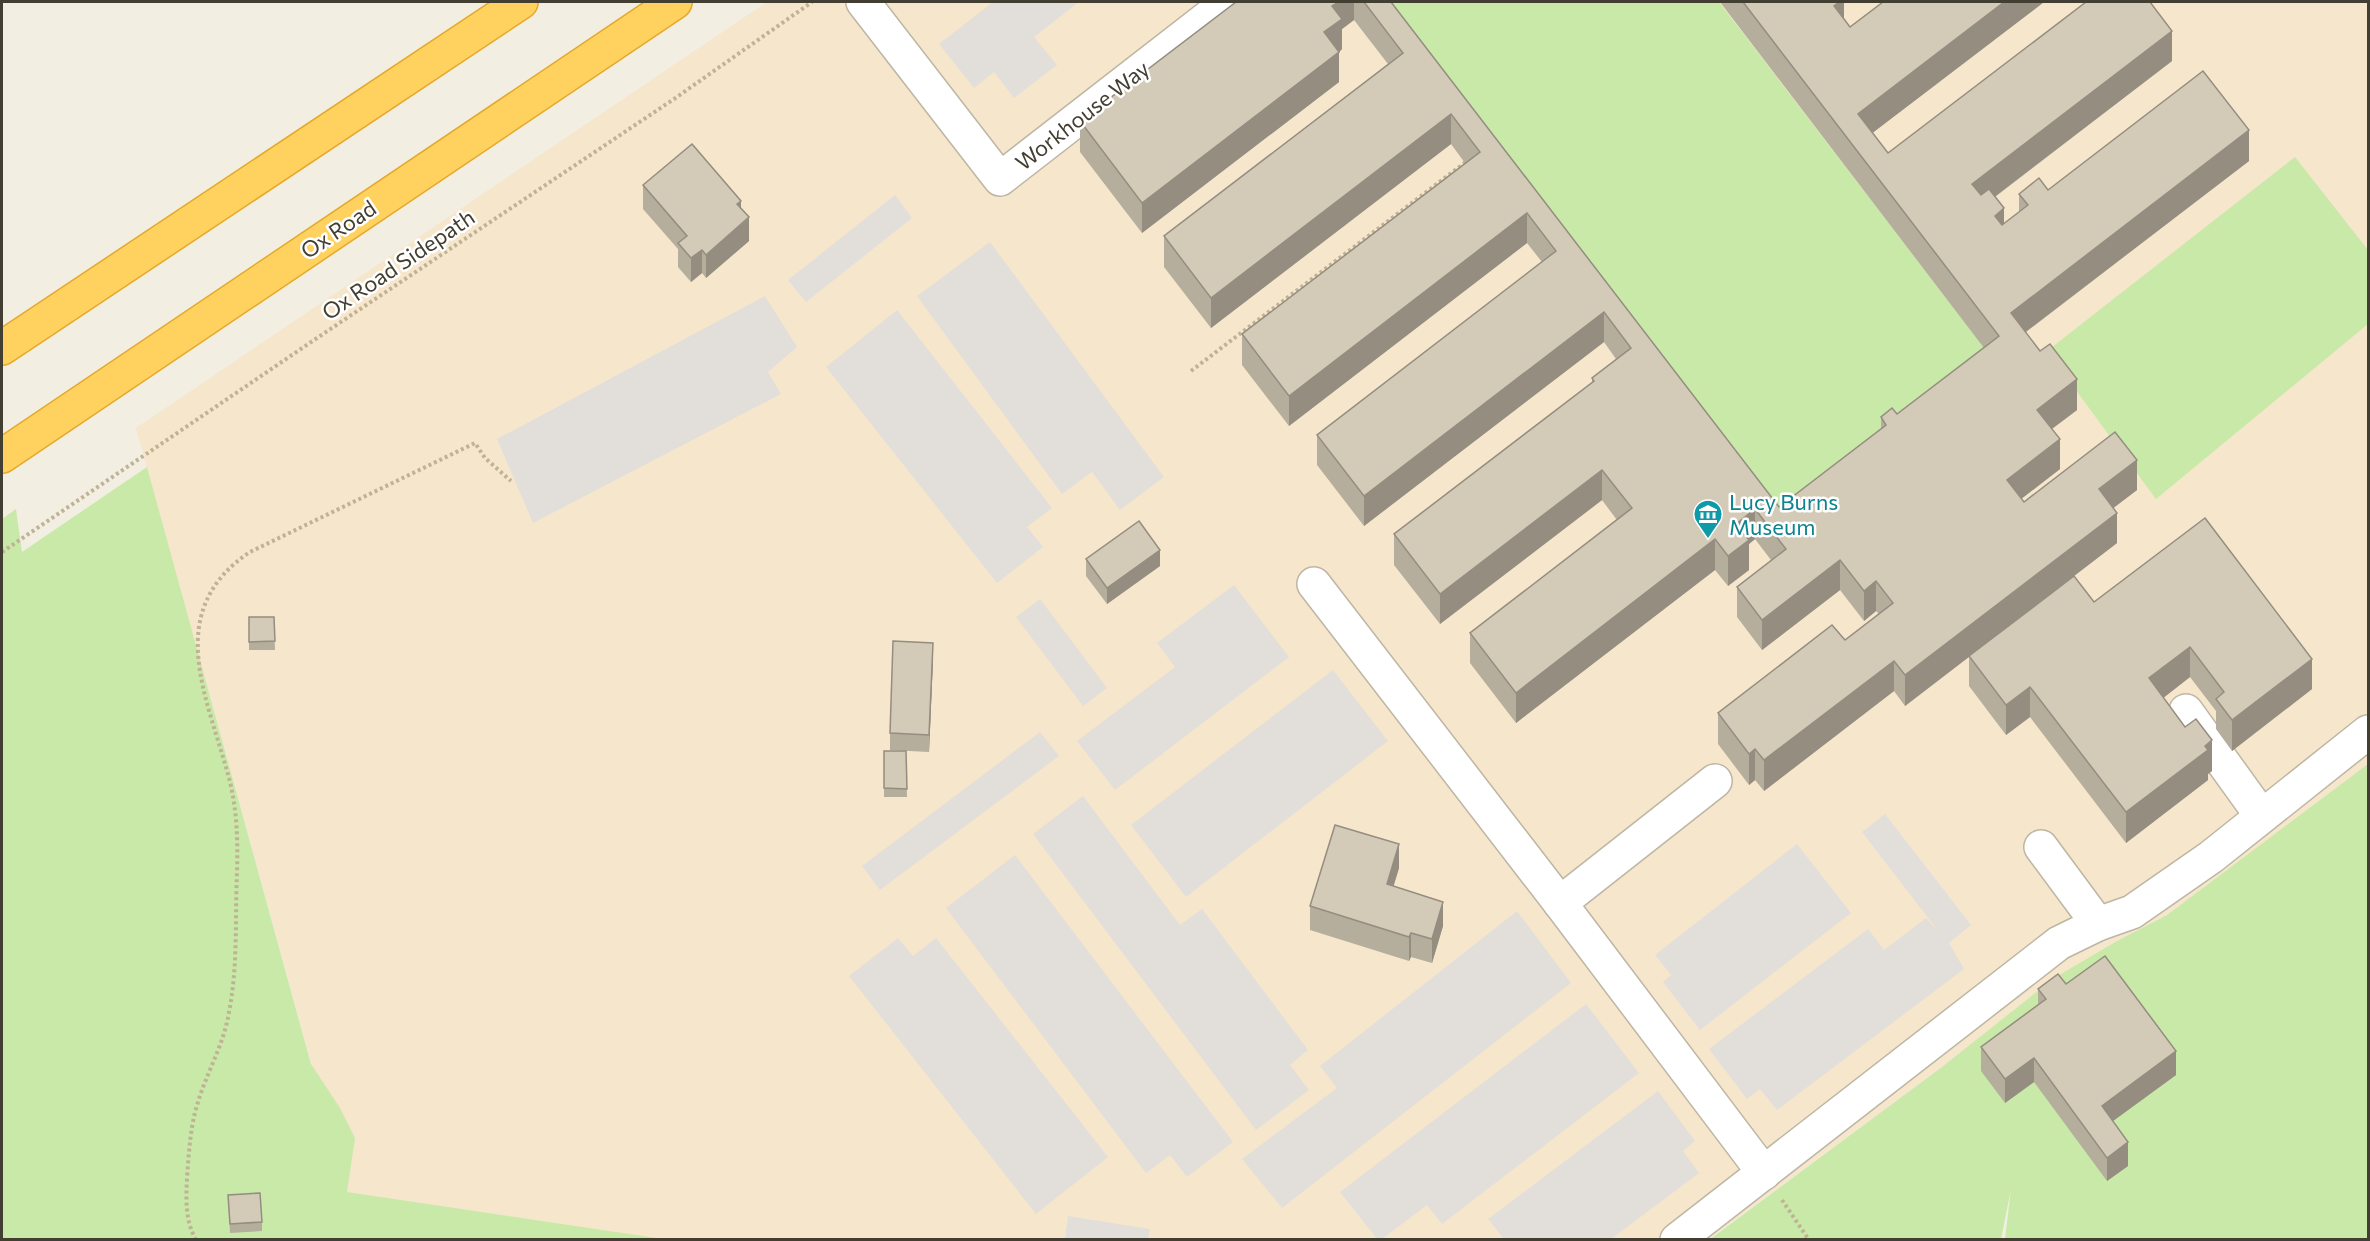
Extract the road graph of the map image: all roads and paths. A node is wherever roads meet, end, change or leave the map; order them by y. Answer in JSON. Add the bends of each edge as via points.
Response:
{"nodes":[{"id":1,"x":520,"y":2,"type":"edge"},
{"id":2,"x":675,"y":2,"type":"edge"},
{"id":3,"x":812,"y":2,"type":"edge"},
{"id":4,"x":863,"y":2,"type":"edge"},
{"id":5,"x":1228,"y":2,"type":"edge"},
{"id":6,"x":1473,"y":156,"type":"edge"},
{"id":7,"x":2,"y":348,"type":"edge"},
{"id":8,"x":1191,"y":371,"type":"dead end"},
{"id":9,"x":2,"y":456,"type":"edge"},
{"id":10,"x":511,"y":481,"type":"dead end"},
{"id":11,"x":2,"y":552,"type":"edge"},
{"id":12,"x":1314,"y":584,"type":"dead end"},
{"id":13,"x":2186,"y":711,"type":"dead end"},
{"id":14,"x":2368,"y":732,"type":"edge"},
{"id":15,"x":1715,"y":781,"type":"dead end"},
{"id":16,"x":2261,"y":815,"type":"junction"},
{"id":17,"x":2041,"y":847,"type":"dead end"},
{"id":18,"x":1560,"y":903,"type":"junction"},
{"id":19,"x":2098,"y":924,"type":"junction"},
{"id":20,"x":1764,"y":1173,"type":"junction"},
{"id":21,"x":196,"y":1239,"type":"edge"},
{"id":22,"x":1677,"y":1239,"type":"edge"},
{"id":23,"x":1809,"y":1239,"type":"edge"}],
"edges":[{"from":1,"to":7,"type":"highway"},
{"from":2,"to":9,"type":"highway","name":"Ox Road"},
{"from":3,"to":11,"type":"path","name":"Ox Road Sidepath"},
{"from":4,"to":5,"type":"street","name":"Workhouse Way","via":[[1000,180]]},
{"from":6,"to":8,"type":"path"},
{"from":10,"to":21,"type":"path","via":[[485,458],[475,443],[250,552],[230,566],[210,590],[200,619],[199,663],[203,694],[229,779],[238,834],[234,974],[229,1012],[191,1129],[185,1207]]},
{"from":12,"to":18,"type":"street"},
{"from":13,"to":16,"type":"street"},
{"from":14,"to":16,"type":"street"},
{"from":15,"to":18,"type":"street"},
{"from":16,"to":19,"type":"street","via":[[2132,912]]},
{"from":17,"to":19,"type":"street"},
{"from":18,"to":20,"type":"street"},
{"from":19,"to":20,"type":"street","via":[[2059,943]]},
{"from":20,"to":22,"type":"street"},
{"from":20,"to":23,"type":"path"}]}
